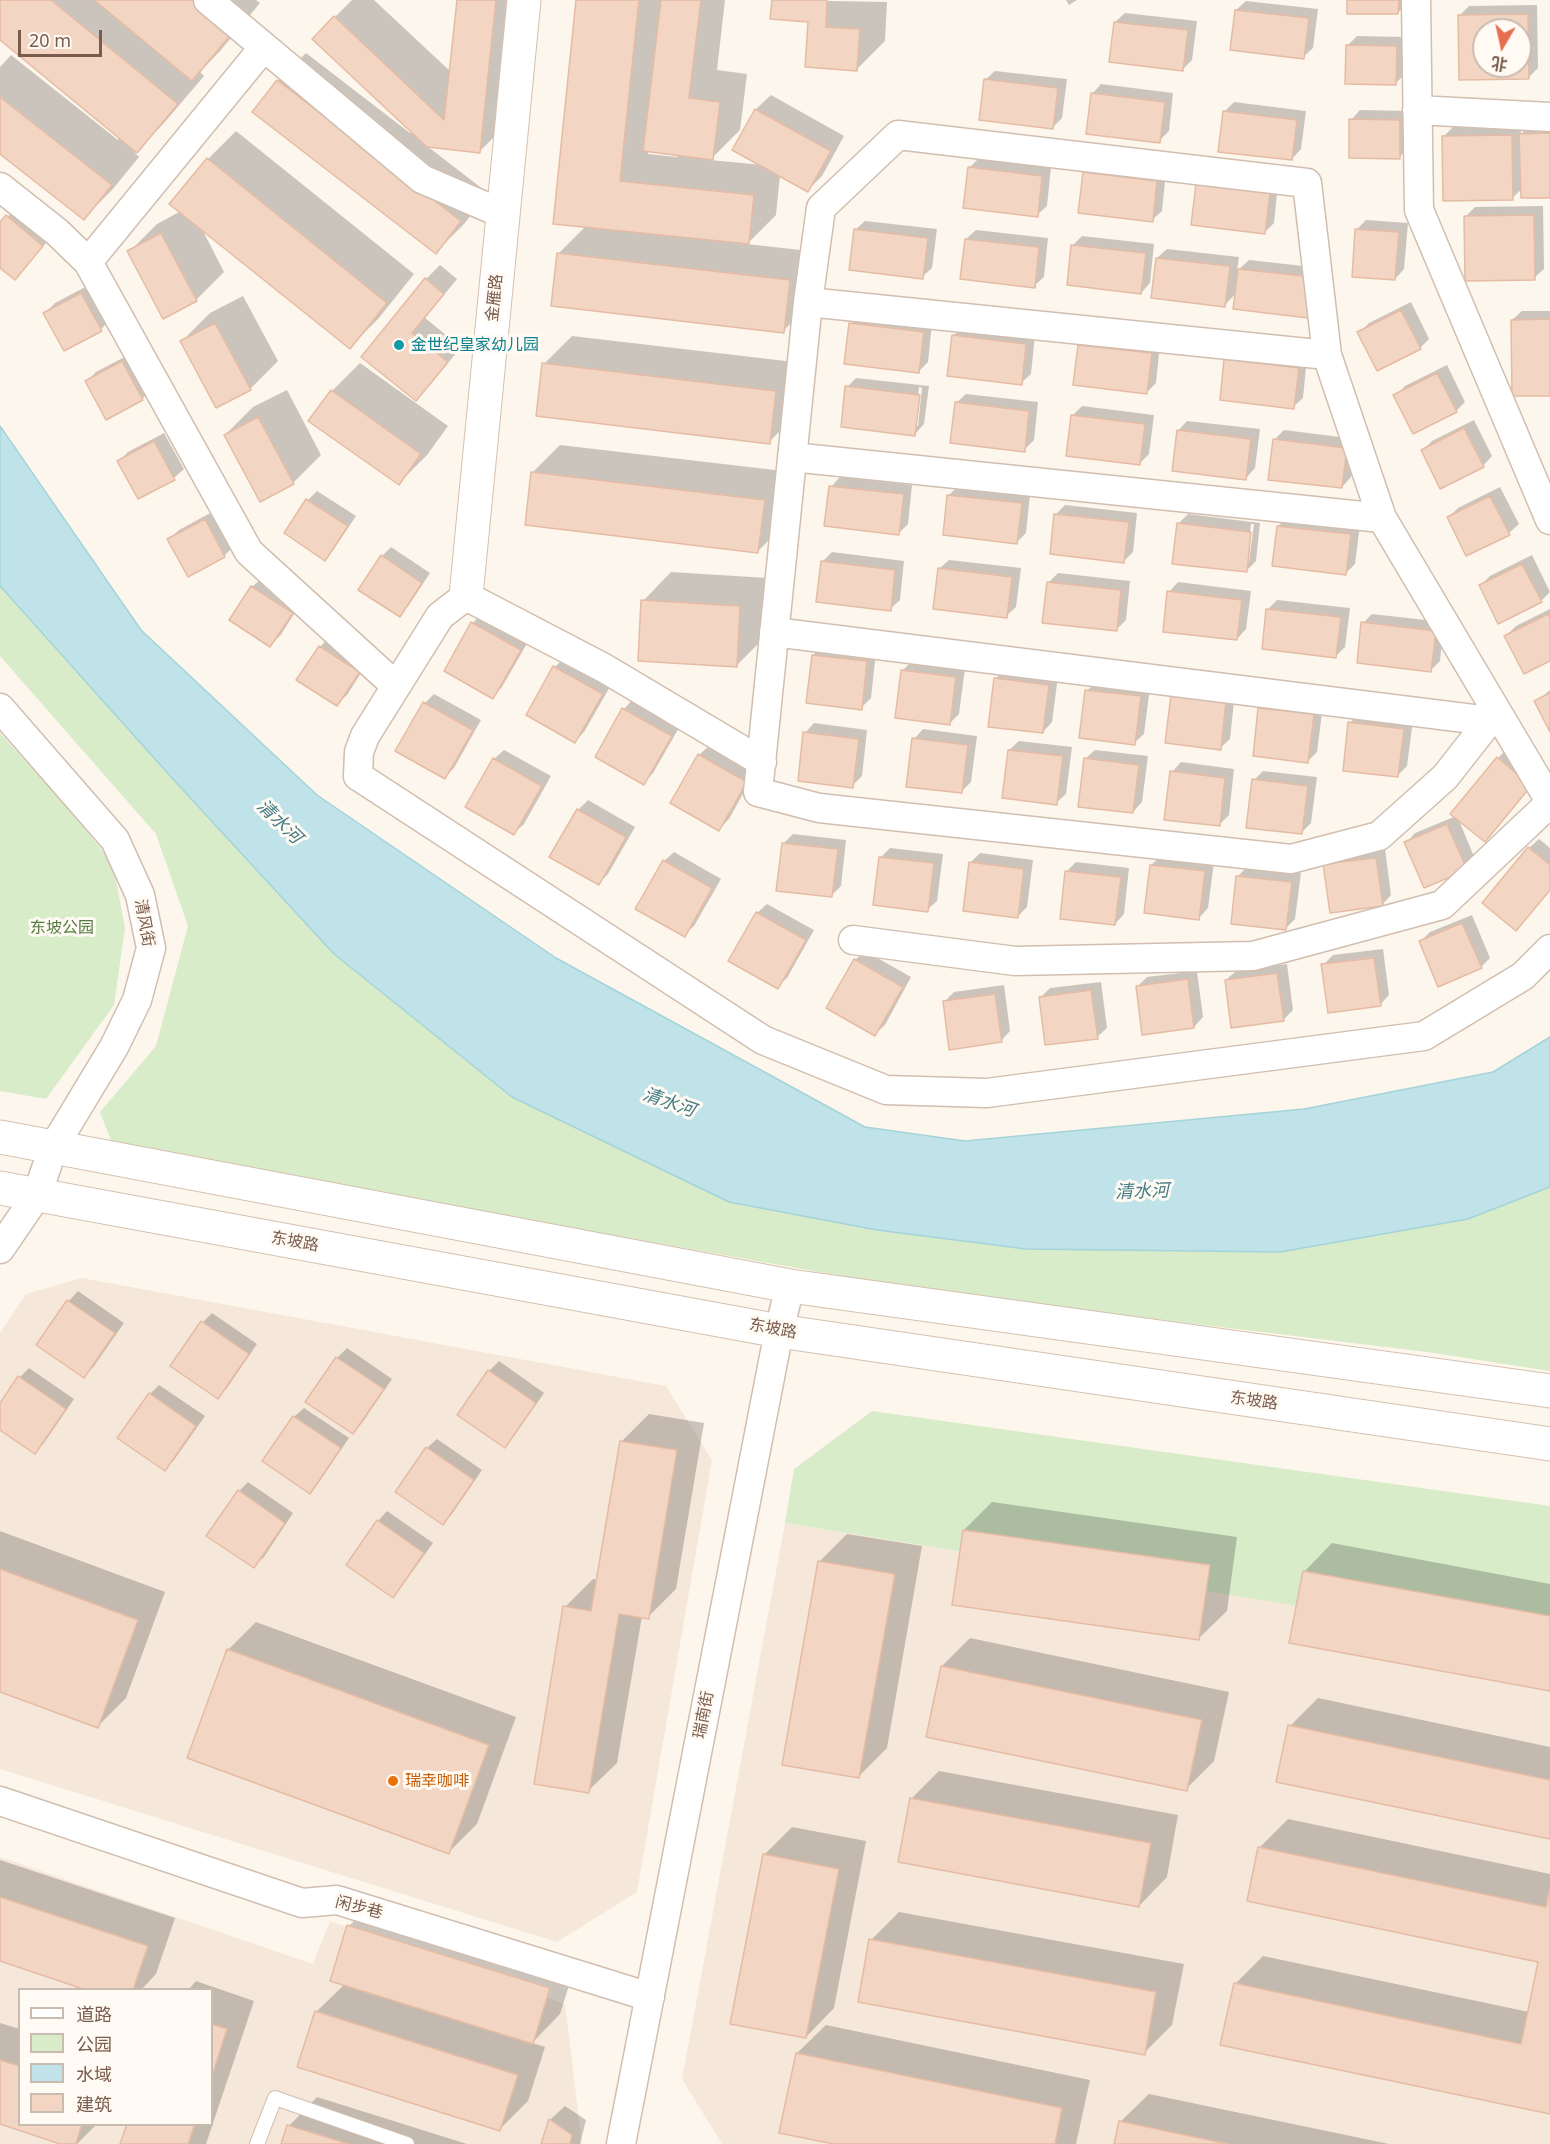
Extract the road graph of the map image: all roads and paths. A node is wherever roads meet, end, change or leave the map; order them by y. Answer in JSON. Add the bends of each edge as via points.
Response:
{"nodes":[{"id":1,"x":208,"y":0,"type":"edge"},
{"id":2,"x":524,"y":0,"type":"edge"},
{"id":3,"x":1416,"y":0,"type":"edge"},
{"id":4,"x":264,"y":47,"type":"junction"},
{"id":5,"x":1417,"y":110,"type":"junction"},
{"id":6,"x":1550,"y":117,"type":"edge"},
{"id":7,"x":0,"y":187,"type":"edge"},
{"id":8,"x":503,"y":214,"type":"junction"},
{"id":9,"x":88,"y":262,"type":"junction"},
{"id":10,"x":808,"y":302,"type":"junction"},
{"id":11,"x":1326,"y":355,"type":"junction"},
{"id":12,"x":792,"y":458,"type":"junction"},
{"id":13,"x":1382,"y":518,"type":"junction"},
{"id":14,"x":1550,"y":520,"type":"edge"},
{"id":15,"x":466,"y":596,"type":"junction"},
{"id":16,"x":774,"y":632,"type":"junction"},
{"id":17,"x":396,"y":687,"type":"junction"},
{"id":18,"x":0,"y":708,"type":"edge"},
{"id":19,"x":762,"y":762,"type":"junction"},
{"id":20,"x":1550,"y":802,"type":"edge"},
{"id":21,"x":853,"y":940,"type":"dead end"},
{"id":22,"x":1550,"y":949,"type":"edge"},
{"id":23,"x":0,"y":1137,"type":"edge"},
{"id":24,"x":53,"y":1148,"type":"junction"},
{"id":25,"x":0,"y":1188,"type":"edge"},
{"id":26,"x":37,"y":1195,"type":"junction"},
{"id":27,"x":0,"y":1249,"type":"edge"},
{"id":28,"x":790,"y":1286,"type":"junction"},
{"id":29,"x":779,"y":1331,"type":"junction"},
{"id":30,"x":1550,"y":1391,"type":"edge"},
{"id":31,"x":1550,"y":1444,"type":"edge"},
{"id":32,"x":0,"y":1801,"type":"edge"},
{"id":33,"x":650,"y":1997,"type":"junction"},
{"id":34,"x":257,"y":2144,"type":"edge"},
{"id":35,"x":407,"y":2144,"type":"edge"},
{"id":36,"x":621,"y":2144,"type":"edge"}],
"edges":[{"from":1,"to":4,"type":"street"},
{"from":2,"to":8,"type":"main road","name":"金雁路"},
{"from":3,"to":5,"type":"street"},
{"from":4,"to":8,"type":"street","via":[[422,179]]},
{"from":4,"to":9,"type":"street"},
{"from":5,"to":6,"type":"street"},
{"from":5,"to":14,"type":"street","via":[[1419,210]]},
{"from":7,"to":9,"type":"street"},
{"from":8,"to":15,"type":"main road","name":"金雁路"},
{"from":9,"to":17,"type":"street","via":[[249,552]]},
{"from":10,"to":11,"type":"street"},
{"from":10,"to":11,"type":"street","via":[[821,208],[898,135],[1307,183]]},
{"from":10,"to":12,"type":"street"},
{"from":11,"to":13,"type":"street"},
{"from":12,"to":13,"type":"street"},
{"from":12,"to":16,"type":"street"},
{"from":13,"to":20,"type":"street"},
{"from":15,"to":17,"type":"street","via":[[440,616]]},
{"from":15,"to":19,"type":"street","via":[[604,668]]},
{"from":16,"to":19,"type":"street"},
{"from":16,"to":19,"type":"street","via":[[1489,722],[1445,777],[1379,836],[1291,859],[819,808],[758,792]]},
{"from":17,"to":22,"type":"street","via":[[358,752],[358,776],[763,1040],[886,1090],[987,1093],[1424,1036],[1523,976]]},
{"from":18,"to":24,"type":"street","name":"清风街","via":[[115,840],[140,896],[151,948],[133,1010]]},
{"from":20,"to":21,"type":"street","via":[[1442,905],[1253,956],[1015,961]]},
{"from":23,"to":24,"type":"main road"},
{"from":24,"to":26,"type":"street","name":"清风街"},
{"from":24,"to":28,"type":"main road"},
{"from":25,"to":26,"type":"main road","name":"东坡路"},
{"from":26,"to":27,"type":"street","name":"清风街"},
{"from":26,"to":29,"type":"main road","name":"东坡路"},
{"from":28,"to":29,"type":"street","name":"瑞南街"},
{"from":28,"to":30,"type":"main road"},
{"from":29,"to":31,"type":"main road","name":"东坡路"},
{"from":29,"to":33,"type":"street","name":"瑞南街"},
{"from":32,"to":33,"type":"street","name":"闲步巷","via":[[302,1903],[337,1899]]},
{"from":33,"to":36,"type":"street","name":"瑞南街"},
{"from":34,"to":35,"type":"lane","via":[[275,2098]]}]}
